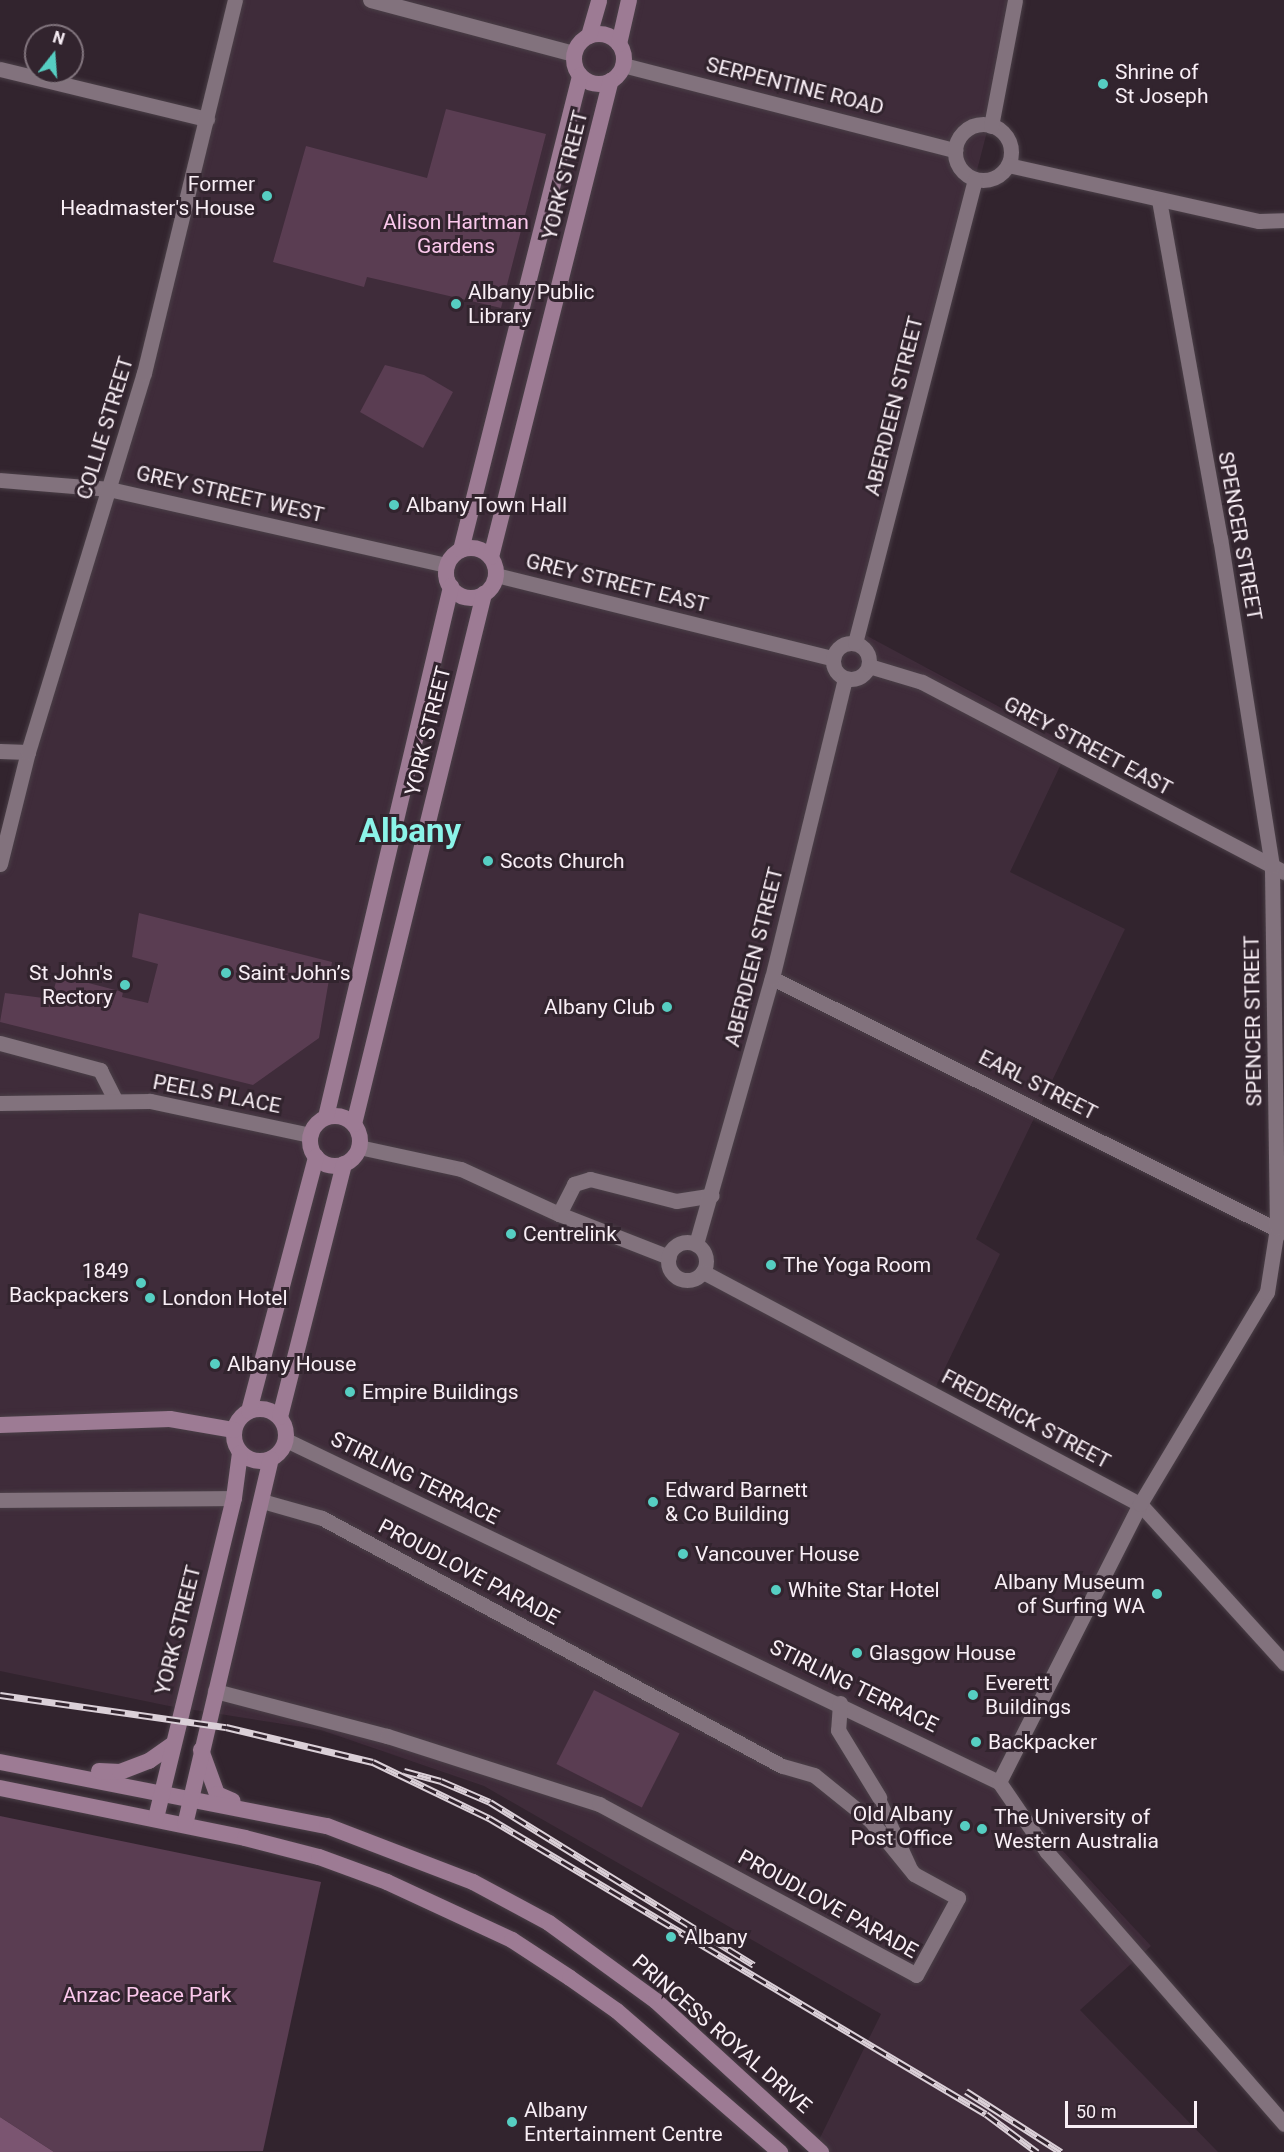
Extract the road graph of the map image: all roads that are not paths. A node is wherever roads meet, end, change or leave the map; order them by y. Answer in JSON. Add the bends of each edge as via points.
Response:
{"nodes":[{"id":1,"x":235,"y":0,"type":"edge"},
{"id":2,"x":371,"y":0,"type":"edge"},
{"id":3,"x":600,"y":0,"type":"edge"},
{"id":4,"x":629,"y":0,"type":"edge"},
{"id":5,"x":1015,"y":0,"type":"edge"},
{"id":6,"x":422,"y":6,"type":"edge"},
{"id":7,"x":589,"y":36,"type":"junction"},
{"id":8,"x":619,"y":44,"type":"junction"},
{"id":9,"x":574,"y":54,"type":"junction"},
{"id":10,"x":623,"y":65,"type":"junction"},
{"id":11,"x":0,"y":69,"type":"edge"},
{"id":12,"x":580,"y":76,"type":"junction"},
{"id":13,"x":611,"y":81,"type":"junction"},
{"id":14,"x":207,"y":119,"type":"junction"},
{"id":15,"x":991,"y":126,"type":"junction"},
{"id":16,"x":955,"y":150,"type":"junction"},
{"id":17,"x":1008,"y":165,"type":"junction"},
{"id":18,"x":975,"y":179,"type":"junction"},
{"id":19,"x":1160,"y":199,"type":"junction"},
{"id":20,"x":1284,"y":220,"type":"edge"},
{"id":21,"x":0,"y":480,"type":"edge"},
{"id":22,"x":109,"y":489,"type":"junction"},
{"id":23,"x":460,"y":550,"type":"junction"},
{"id":24,"x":491,"y":557,"type":"junction"},
{"id":25,"x":447,"y":566,"type":"junction"},
{"id":26,"x":496,"y":575,"type":"junction"},
{"id":27,"x":451,"y":587,"type":"junction"},
{"id":28,"x":484,"y":594,"type":"junction"},
{"id":29,"x":855,"y":643,"type":"junction"},
{"id":30,"x":832,"y":658,"type":"junction"},
{"id":31,"x":869,"y":666,"type":"junction"},
{"id":32,"x":845,"y":679,"type":"junction"},
{"id":33,"x":0,"y":752,"type":"edge"},
{"id":34,"x":28,"y":752,"type":"junction"},
{"id":35,"x":0,"y":864,"type":"edge"},
{"id":36,"x":1278,"y":869,"type":"edge"},
{"id":37,"x":772,"y":978,"type":"junction"},
{"id":38,"x":0,"y":1043,"type":"edge"},
{"id":39,"x":115,"y":1100,"type":"junction"},
{"id":40,"x":0,"y":1102,"type":"edge"},
{"id":41,"x":326,"y":1117,"type":"junction"},
{"id":42,"x":354,"y":1124,"type":"junction"},
{"id":43,"x":310,"y":1135,"type":"junction"},
{"id":44,"x":360,"y":1147,"type":"junction"},
{"id":45,"x":316,"y":1157,"type":"junction"},
{"id":46,"x":345,"y":1164,"type":"junction"},
{"id":47,"x":712,"y":1195,"type":"junction"},
{"id":48,"x":559,"y":1214,"type":"junction"},
{"id":49,"x":1280,"y":1231,"type":"edge"},
{"id":50,"x":696,"y":1244,"type":"junction"},
{"id":51,"x":669,"y":1257,"type":"junction"},
{"id":52,"x":703,"y":1272,"type":"junction"},
{"id":53,"x":249,"y":1411,"type":"junction"},
{"id":54,"x":280,"y":1417,"type":"junction"},
{"id":55,"x":0,"y":1425,"type":"edge"},
{"id":56,"x":234,"y":1430,"type":"junction"},
{"id":57,"x":286,"y":1440,"type":"junction"},
{"id":58,"x":240,"y":1453,"type":"junction"},
{"id":59,"x":271,"y":1459,"type":"junction"},
{"id":60,"x":234,"y":1498,"type":"junction"},
{"id":61,"x":0,"y":1500,"type":"edge"},
{"id":62,"x":262,"y":1501,"type":"junction"},
{"id":63,"x":1140,"y":1504,"type":"junction"},
{"id":64,"x":1284,"y":1663,"type":"edge"},
{"id":65,"x":188,"y":1684,"type":"junction"},
{"id":66,"x":214,"y":1691,"type":"junction"},
{"id":67,"x":840,"y":1703,"type":"junction"},
{"id":68,"x":173,"y":1744,"type":"junction"},
{"id":69,"x":201,"y":1749,"type":"junction"},
{"id":70,"x":0,"y":1761,"type":"edge"},
{"id":71,"x":999,"y":1782,"type":"junction"},
{"id":72,"x":0,"y":1788,"type":"edge"},
{"id":73,"x":161,"y":1791,"type":"junction"},
{"id":74,"x":192,"y":1797,"type":"junction"},
{"id":75,"x":879,"y":1797,"type":"joint"},
{"id":76,"x":248,"y":1808,"type":"junction"},
{"id":77,"x":156,"y":1818,"type":"junction"},
{"id":78,"x":185,"y":1826,"type":"junction"},
{"id":79,"x":914,"y":1874,"type":"junction"},
{"id":80,"x":1284,"y":2124,"type":"edge"},
{"id":81,"x":816,"y":2150,"type":"edge"},
{"id":82,"x":780,"y":2152,"type":"edge"}],
"edges":[{"from":1,"to":14,"type":"street","name":"COLLIE STREET"},
{"from":2,"to":6,"type":"street"},
{"from":3,"to":7,"type":"main road"},
{"from":4,"to":8,"type":"main road"},
{"from":5,"to":15,"type":"street"},
{"from":6,"to":9,"type":"street"},
{"from":7,"to":8,"type":"main road","via":[[605,35]]},
{"from":7,"to":9,"type":"main road"},
{"from":8,"to":10,"type":"main road"},
{"from":9,"to":12,"type":"main road","name":"YORK STREET"},
{"from":10,"to":13,"type":"main road","name":"YORK STREET"},
{"from":10,"to":16,"type":"street","name":"SERPENTINE ROAD"},
{"from":11,"to":14,"type":"street"},
{"from":12,"to":13,"type":"main road","name":"YORK STREET","via":[[595,84]]},
{"from":12,"to":23,"type":"main road","name":"YORK STREET"},
{"from":13,"to":24,"type":"main road","name":"YORK STREET"},
{"from":14,"to":22,"type":"street","name":"COLLIE STREET","via":[[144,374]]},
{"from":15,"to":16,"type":"street","via":[[981,124],[964,132]]},
{"from":15,"to":17,"type":"street","via":[[1000,130],[1010,146]]},
{"from":16,"to":18,"type":"street","via":[[960,169]]},
{"from":17,"to":18,"type":"street","via":[[994,178]]},
{"from":17,"to":19,"type":"street"},
{"from":18,"to":29,"type":"street","name":"ABERDEEN STREET"},
{"from":19,"to":20,"type":"street","via":[[1259,221]]},
{"from":19,"to":36,"type":"street","name":"SPENCER STREET"},
{"from":21,"to":22,"type":"street","name":"GREY STREET WEST"},
{"from":22,"to":25,"type":"street","name":"GREY STREET WEST"},
{"from":22,"to":34,"type":"street","name":"COLLIE STREET"},
{"from":23,"to":24,"type":"main road","via":[[477,549]]},
{"from":23,"to":25,"type":"main road"},
{"from":24,"to":26,"type":"main road"},
{"from":25,"to":27,"type":"main road"},
{"from":26,"to":28,"type":"main road"},
{"from":26,"to":30,"type":"street","name":"GREY STREET EAST"},
{"from":27,"to":28,"type":"main road","via":[[466,597]]},
{"from":27,"to":41,"type":"main road","name":"YORK STREET"},
{"from":28,"to":42,"type":"main road","name":"YORK STREET"},
{"from":29,"to":30,"type":"street","via":[[843,644]]},
{"from":29,"to":31,"type":"street","via":[[868,655]]},
{"from":30,"to":32,"type":"street","via":[[835,671]]},
{"from":31,"to":32,"type":"street","via":[[857,679]]},
{"from":31,"to":36,"type":"street","name":"GREY STREET EAST","via":[[922,682]]},
{"from":32,"to":37,"type":"street","name":"ABERDEEN STREET"},
{"from":33,"to":34,"type":"street"},
{"from":34,"to":35,"type":"street","name":"COLLIE STREET"},
{"from":36,"to":49,"type":"street","name":"SPENCER STREET"},
{"from":37,"to":47,"type":"street","name":"ABERDEEN STREET"},
{"from":37,"to":49,"type":"street","name":"EARL STREET"},
{"from":38,"to":39,"type":"street","via":[[100,1070]]},
{"from":39,"to":40,"type":"street","name":"PEELS PLACE","via":[[40,1105]]},
{"from":39,"to":43,"type":"street","name":"PEELS PLACE","via":[[174,1104]]},
{"from":41,"to":42,"type":"main road","via":[[341,1116]]},
{"from":41,"to":43,"type":"main road"},
{"from":42,"to":44,"type":"main road"},
{"from":43,"to":45,"type":"main road"},
{"from":44,"to":46,"type":"main road"},
{"from":44,"to":48,"type":"street","via":[[461,1169]]},
{"from":45,"to":46,"type":"main road","via":[[329,1165]]},
{"from":45,"to":53,"type":"main road"},
{"from":46,"to":54,"type":"main road"},
{"from":47,"to":48,"type":"street","via":[[676,1201],[590,1179],[574,1184]]},
{"from":47,"to":50,"type":"street","name":"ABERDEEN STREET"},
{"from":48,"to":51,"type":"street"},
{"from":49,"to":63,"type":"street","name":"SPENCER STREET","via":[[1268,1292]]},
{"from":50,"to":51,"type":"street","via":[[680,1244]]},
{"from":50,"to":52,"type":"street","via":[[705,1254]]},
{"from":51,"to":52,"type":"street","via":[[670,1269],[680,1278],[693,1279]]},
{"from":52,"to":63,"type":"street","name":"FREDERICK STREET"},
{"from":53,"to":54,"type":"main road","via":[[265,1409]]},
{"from":53,"to":56,"type":"main road"},
{"from":54,"to":57,"type":"main road"},
{"from":55,"to":56,"type":"main road","via":[[170,1419]]},
{"from":56,"to":58,"type":"main road"},
{"from":57,"to":59,"type":"main road"},
{"from":57,"to":67,"type":"street","name":"STIRLING TERRACE","via":[[501,1546]]},
{"from":58,"to":59,"type":"main road","via":[[255,1461]]},
{"from":58,"to":60,"type":"main road","name":"YORK STREET"},
{"from":59,"to":62,"type":"main road"},
{"from":60,"to":61,"type":"street"},
{"from":60,"to":62,"type":"main road"},
{"from":60,"to":65,"type":"main road","name":"YORK STREET"},
{"from":62,"to":66,"type":"main road"},
{"from":62,"to":79,"type":"street","name":"PROUDLOVE PARADE","via":[[322,1518],[782,1766],[814,1775],[871,1821]]},
{"from":63,"to":64,"type":"street","name":"FREDERICK STREET"},
{"from":63,"to":71,"type":"street","name":"SPENCER STREET"},
{"from":65,"to":66,"type":"main road"},
{"from":65,"to":68,"type":"main road","name":"YORK STREET"},
{"from":66,"to":69,"type":"main road"},
{"from":66,"to":79,"type":"street","name":"PROUDLOVE PARADE","via":[[387,1736],[599,1804],[916,1976],[958,1898]]},
{"from":67,"to":71,"type":"street","name":"STIRLING TERRACE"},
{"from":67,"to":75,"type":"street","via":[[838,1730]]},
{"from":68,"to":70,"type":"main road","via":[[149,1761],[120,1772]]},
{"from":68,"to":73,"type":"main road","name":"YORK STREET"},
{"from":69,"to":74,"type":"main road"},
{"from":69,"to":76,"type":"main road","via":[[217,1794]]},
{"from":70,"to":73,"type":"main road","name":"PRINCESS ROYAL DRIVE"},
{"from":71,"to":80,"type":"street","name":"STIRLING TERRACE","via":[[1047,1852]]},
{"from":72,"to":77,"type":"main road"},
{"from":73,"to":74,"type":"main road","name":"PRINCESS ROYAL DRIVE"},
{"from":73,"to":77,"type":"main road","name":"YORK STREET"},
{"from":74,"to":76,"type":"main road","name":"PRINCESS ROYAL DRIVE"},
{"from":74,"to":78,"type":"main road"},
{"from":75,"to":79,"type":"street"},
{"from":76,"to":81,"type":"main road","name":"PRINCESS ROYAL DRIVE","via":[[327,1826],[400,1852],[473,1882],[549,1923],[656,2001]]},
{"from":77,"to":78,"type":"main road"},
{"from":78,"to":82,"type":"main road","via":[[319,1857],[387,1882],[512,1940],[617,2011]]}]}
